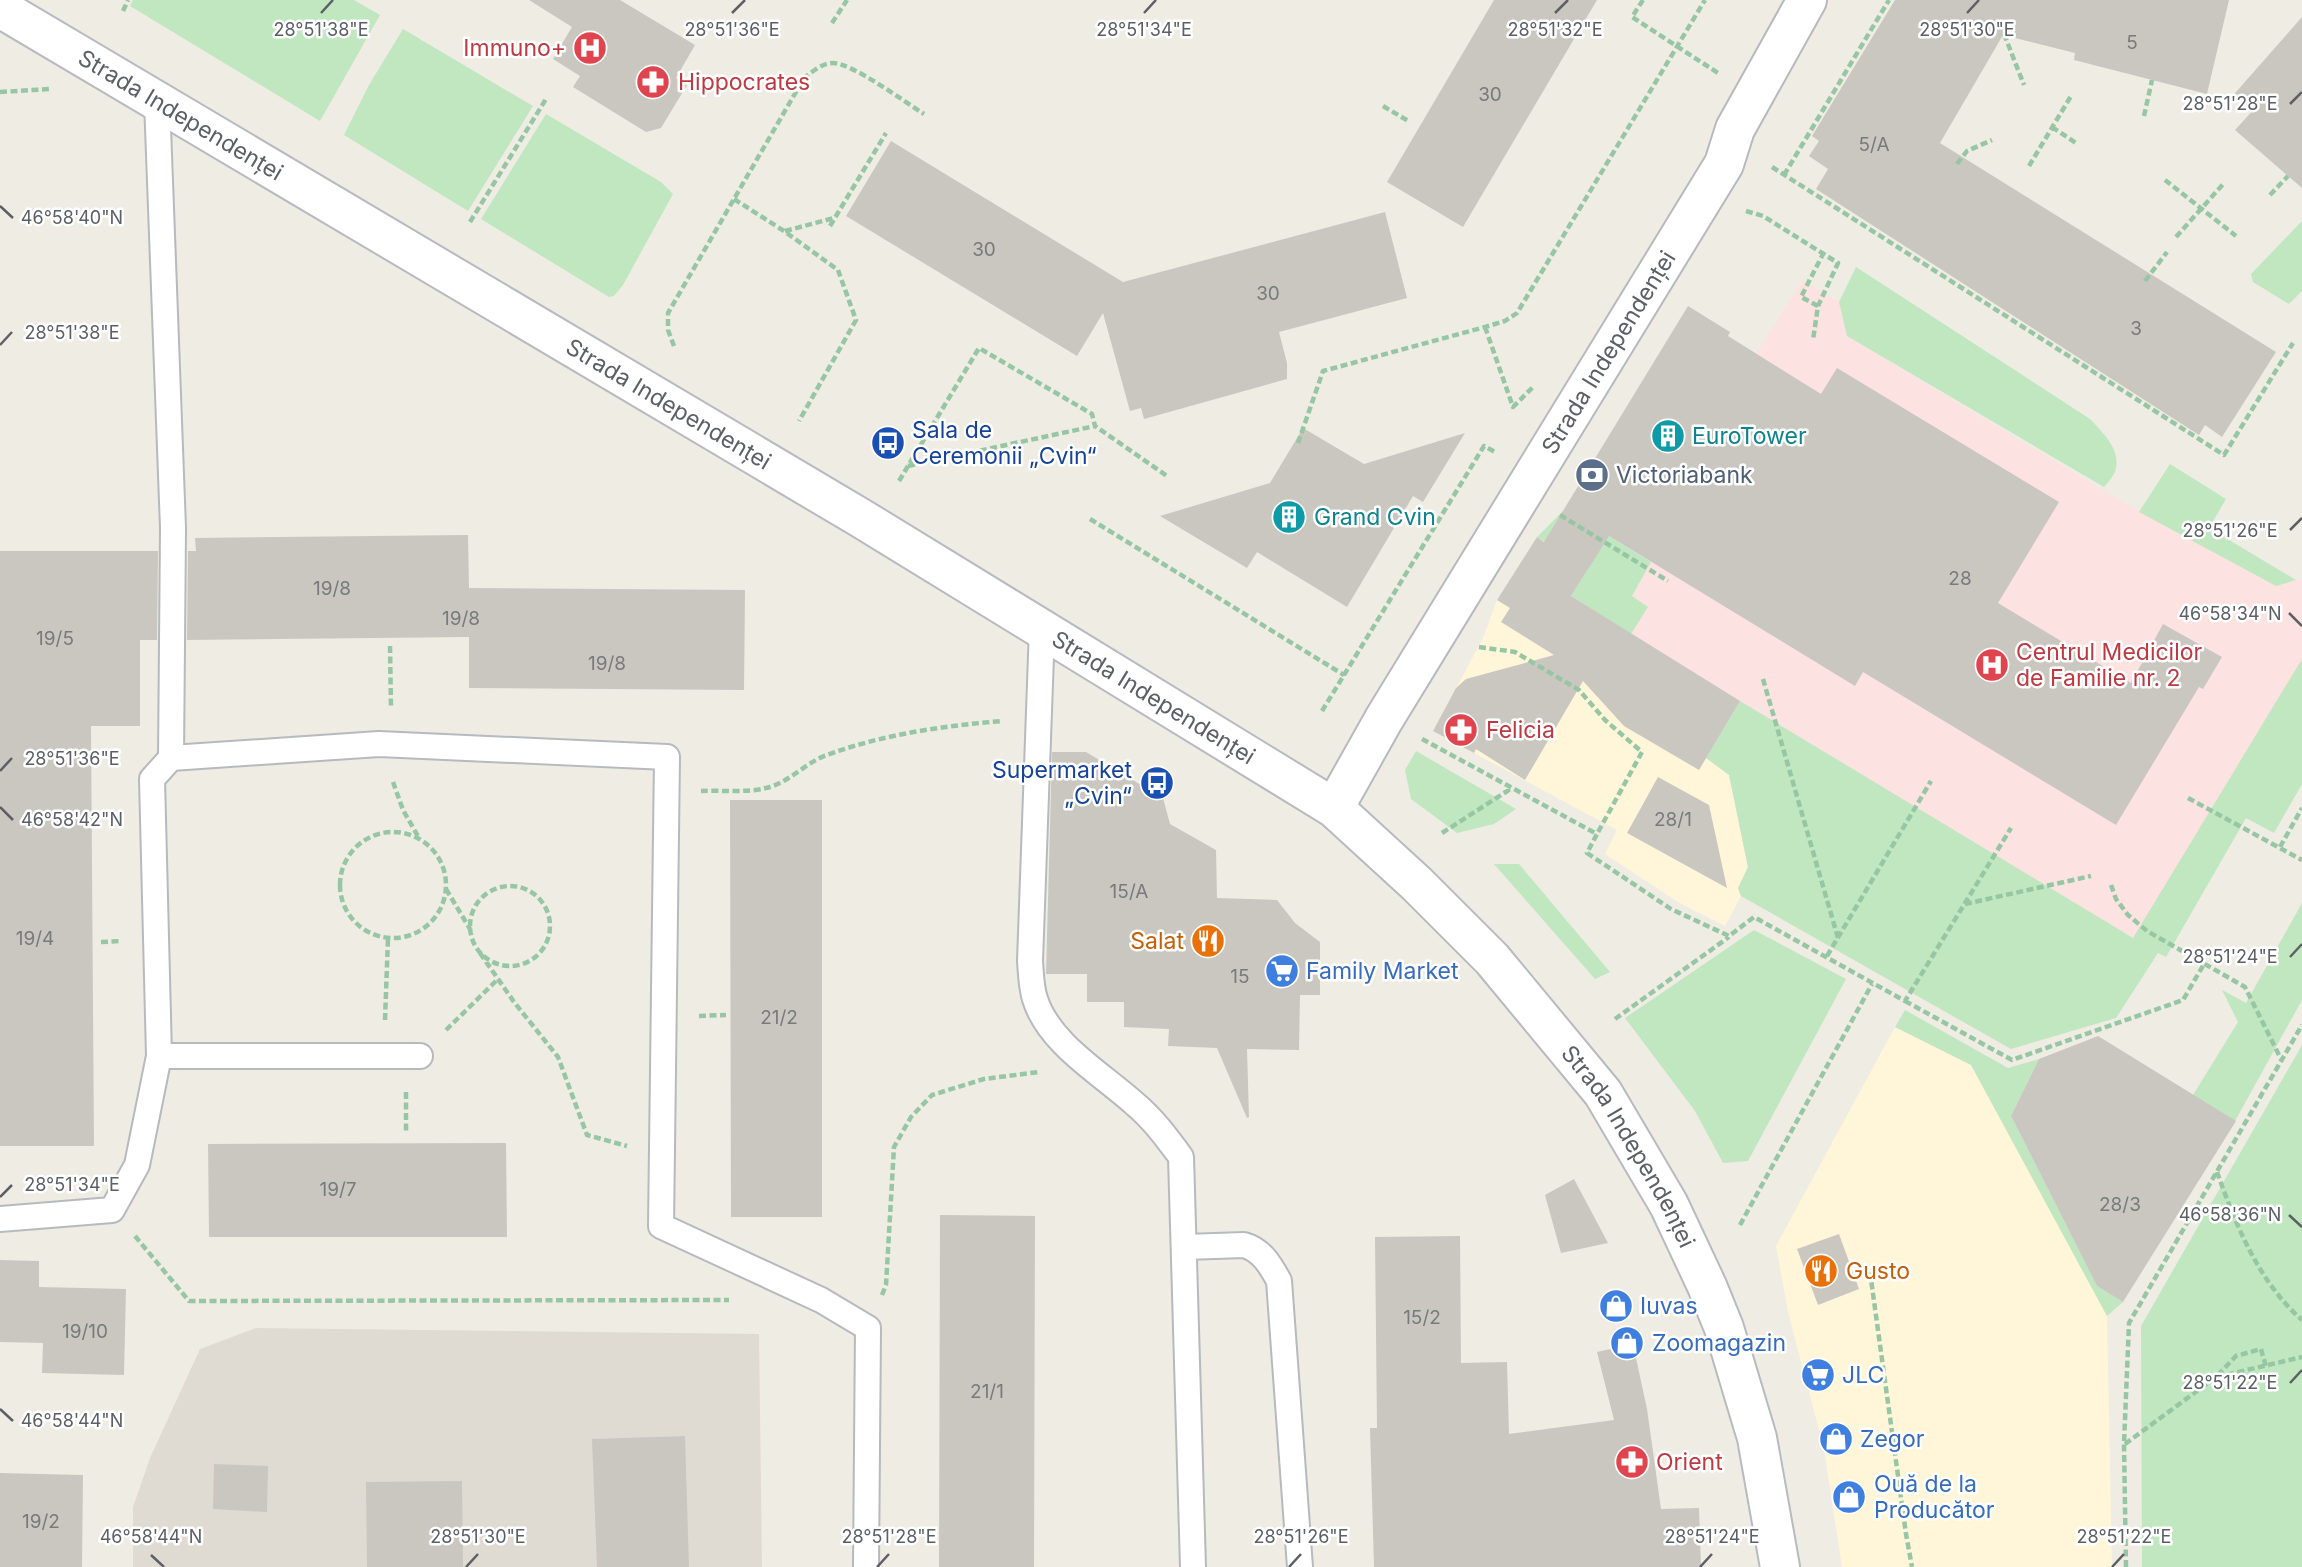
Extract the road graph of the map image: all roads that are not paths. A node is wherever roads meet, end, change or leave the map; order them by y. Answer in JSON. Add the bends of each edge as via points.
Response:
{"nodes":[{"id":1,"x":1807,"y":0,"type":"edge"},
{"id":2,"x":0,"y":8,"type":"edge"},
{"id":3,"x":157,"y":101,"type":"junction"},
{"id":4,"x":1042,"y":628,"type":"junction"},
{"id":5,"x":171,"y":758,"type":"junction"},
{"id":6,"x":1334,"y":808,"type":"junction"},
{"id":7,"x":159,"y":1056,"type":"junction"},
{"id":8,"x":420,"y":1056,"type":"road end"},
{"id":9,"x":0,"y":1219,"type":"edge"},
{"id":10,"x":1185,"y":1247,"type":"junction"},
{"id":11,"x":866,"y":1567,"type":"edge"},
{"id":12,"x":1194,"y":1567,"type":"edge"},
{"id":13,"x":1300,"y":1567,"type":"edge"},
{"id":14,"x":1780,"y":1567,"type":"edge"}],
"edges":[{"from":1,"to":6,"type":"main road","name":"Strada Independenței","via":[[1735,129],[1724,164]]},
{"from":2,"to":3,"type":"main road","name":"Strada Independenței"},
{"from":3,"to":4,"type":"main road","name":"Strada Independenței"},
{"from":3,"to":5,"type":"lane","via":[[173,528]]},
{"from":4,"to":6,"type":"main road","name":"Strada Independenței"},
{"from":4,"to":10,"type":"lane","via":[[1030,961],[1034,998],[1043,1017],[1088,1065],[1154,1122],[1181,1157]]},
{"from":5,"to":7,"type":"lane","via":[[152,779]]},
{"from":5,"to":11,"type":"lane","via":[[385,745],[667,757],[661,1226],[821,1300],[868,1328]]},
{"from":6,"to":14,"type":"main road","name":"Strada Independenței","via":[[1492,959],[1617,1115],[1669,1205],[1724,1328],[1757,1438]]},
{"from":7,"to":8,"type":"lane"},
{"from":7,"to":9,"type":"lane","via":[[137,1165],[112,1210]]},
{"from":10,"to":12,"type":"lane"},
{"from":10,"to":13,"type":"lane","via":[[1253,1247],[1279,1281]]}]}
